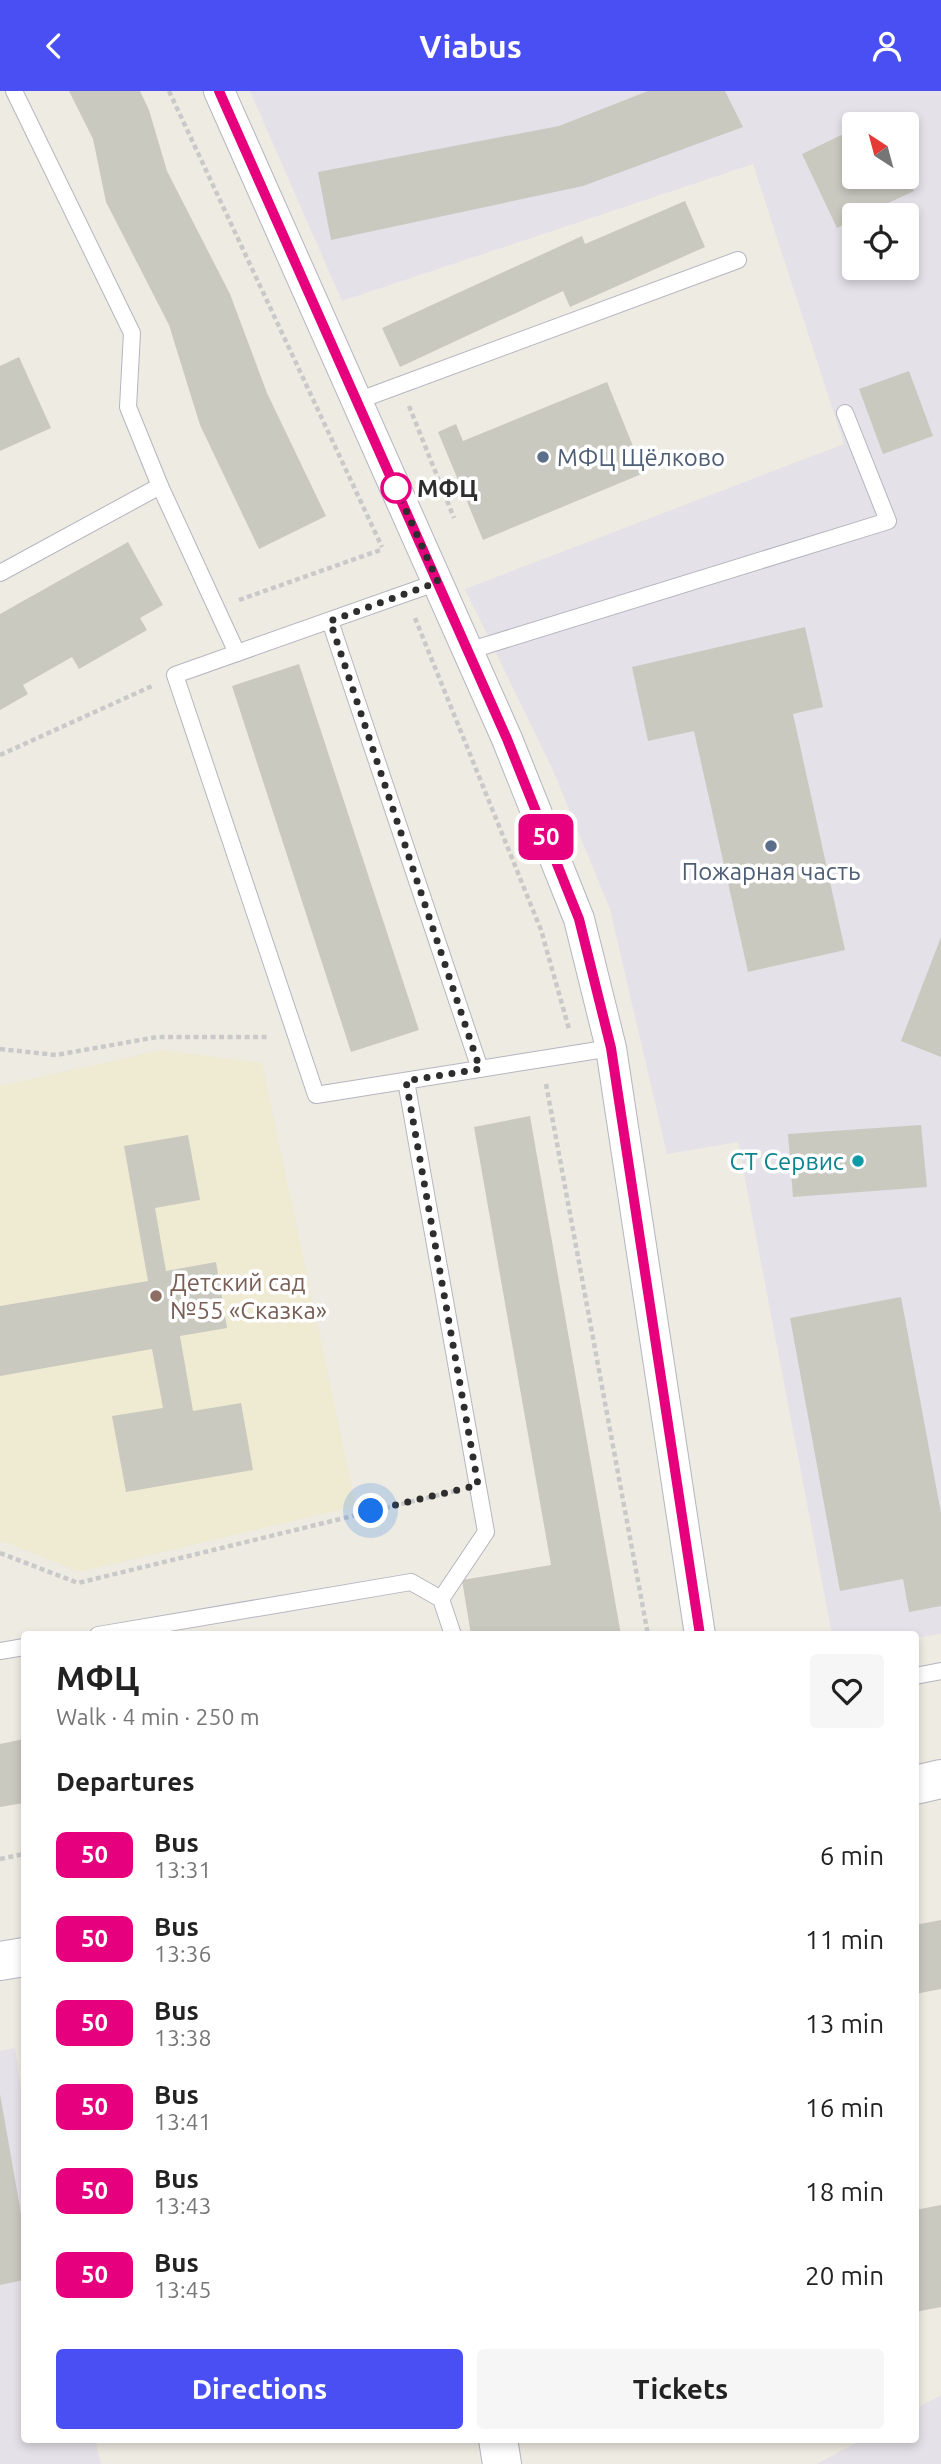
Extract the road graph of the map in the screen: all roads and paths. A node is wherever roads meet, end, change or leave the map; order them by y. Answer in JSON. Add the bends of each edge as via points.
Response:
{"nodes":[{"id":1,"x":15,"y":91,"type":"edge"},
{"id":2,"x":169,"y":91,"type":"edge"},
{"id":3,"x":219,"y":91,"type":"edge"},
{"id":4,"x":738,"y":260,"type":"dead end"},
{"id":5,"x":405,"y":396,"type":"dead end"},
{"id":6,"x":357,"y":401,"type":"junction"},
{"id":7,"x":845,"y":413,"type":"dead end"},
{"id":8,"x":160,"y":486,"type":"junction"},
{"id":9,"x":454,"y":518,"type":"dead end"},
{"id":10,"x":383,"y":549,"type":"junction"},
{"id":11,"x":0,"y":573,"type":"edge"},
{"id":12,"x":438,"y":582,"type":"junction"},
{"id":13,"x":405,"y":595,"type":"junction"},
{"id":14,"x":216,"y":608,"type":"junction"},
{"id":15,"x":330,"y":621,"type":"junction"},
{"id":16,"x":468,"y":651,"type":"junction"},
{"id":17,"x":237,"y":653,"type":"junction"},
{"id":18,"x":175,"y":675,"type":"junction"},
{"id":19,"x":0,"y":755,"type":"edge"},
{"id":20,"x":296,"y":1037,"type":"junction"},
{"id":21,"x":611,"y":1048,"type":"junction"},
{"id":22,"x":0,"y":1049,"type":"edge"},
{"id":23,"x":576,"y":1054,"type":"junction"},
{"id":24,"x":542,"y":1059,"type":"junction"},
{"id":25,"x":480,"y":1069,"type":"junction"},
{"id":26,"x":406,"y":1081,"type":"junction"},
{"id":27,"x":478,"y":1485,"type":"junction"},
{"id":28,"x":0,"y":1553,"type":"edge"},
{"id":29,"x":441,"y":1599,"type":"junction"},
{"id":30,"x":122,"y":1631,"type":"edge"},
{"id":31,"x":452,"y":1631,"type":"edge"},
{"id":32,"x":647,"y":1631,"type":"edge"},
{"id":33,"x":699,"y":1631,"type":"edge"},
{"id":34,"x":21,"y":1648,"type":"edge"},
{"id":35,"x":0,"y":1651,"type":"edge"},
{"id":36,"x":941,"y":1671,"type":"edge"},
{"id":37,"x":919,"y":1675,"type":"edge"},
{"id":38,"x":941,"y":1779,"type":"edge"},
{"id":39,"x":919,"y":1784,"type":"edge"},
{"id":40,"x":21,"y":1855,"type":"edge"},
{"id":41,"x":0,"y":1859,"type":"edge"},
{"id":42,"x":21,"y":1958,"type":"edge"},
{"id":43,"x":0,"y":1961,"type":"edge"},
{"id":44,"x":499,"y":2443,"type":"edge"},
{"id":45,"x":502,"y":2464,"type":"edge"}],
"edges":[{"from":1,"to":8,"type":"lane","via":[[132,333],[128,407]]},
{"from":2,"to":10,"type":"path"},
{"from":3,"to":6,"type":"street"},
{"from":4,"to":6,"type":"lane"},
{"from":5,"to":9,"type":"path"},
{"from":6,"to":12,"type":"street"},
{"from":7,"to":16,"type":"lane","via":[[888,521]]},
{"from":8,"to":11,"type":"lane"},
{"from":8,"to":14,"type":"lane"},
{"from":10,"to":13,"type":"path"},
{"from":10,"to":14,"type":"path"},
{"from":12,"to":13,"type":"lane"},
{"from":12,"to":16,"type":"street"},
{"from":13,"to":15,"type":"lane"},
{"from":13,"to":23,"type":"path","via":[[541,930]]},
{"from":14,"to":17,"type":"lane"},
{"from":15,"to":17,"type":"lane"},
{"from":15,"to":25,"type":"lane"},
{"from":16,"to":21,"type":"street","via":[[579,919]]},
{"from":17,"to":18,"type":"lane"},
{"from":18,"to":19,"type":"path"},
{"from":18,"to":20,"type":"lane"},
{"from":20,"to":22,"type":"path","via":[[157,1037],[56,1055]]},
{"from":20,"to":26,"type":"lane","via":[[316,1095]]},
{"from":21,"to":23,"type":"lane"},
{"from":21,"to":33,"type":"street"},
{"from":23,"to":24,"type":"lane"},
{"from":24,"to":25,"type":"lane"},
{"from":24,"to":32,"type":"path"},
{"from":25,"to":26,"type":"lane"},
{"from":26,"to":27,"type":"lane"},
{"from":27,"to":28,"type":"path","via":[[78,1583]]},
{"from":27,"to":29,"type":"lane","via":[[486,1532]]},
{"from":29,"to":30,"type":"lane","via":[[411,1582]]},
{"from":29,"to":31,"type":"lane"},
{"from":34,"to":35,"type":"lane"},
{"from":36,"to":37,"type":"lane"},
{"from":38,"to":39,"type":"main road"},
{"from":40,"to":41,"type":"path"},
{"from":42,"to":43,"type":"main road"},
{"from":44,"to":45,"type":"main road"}]}
